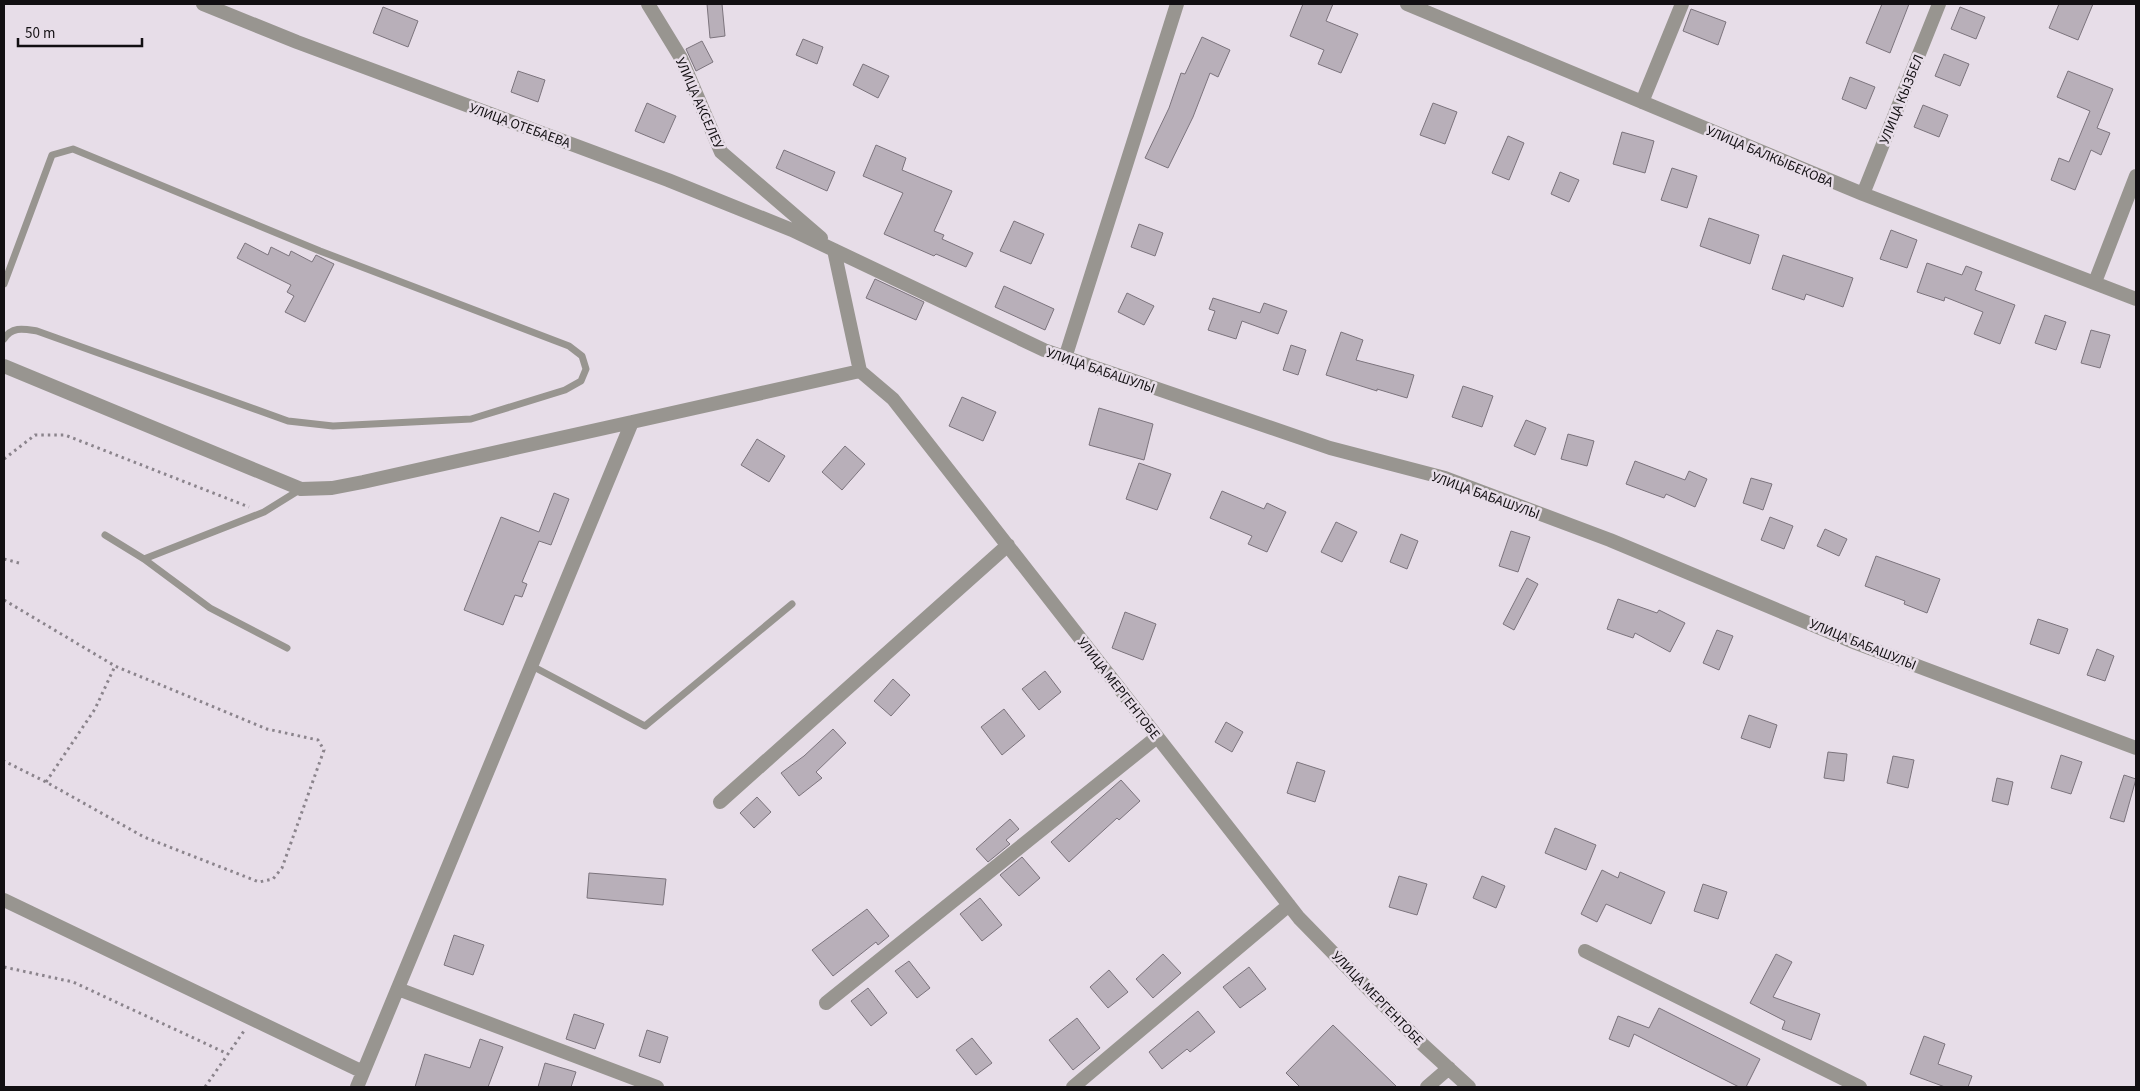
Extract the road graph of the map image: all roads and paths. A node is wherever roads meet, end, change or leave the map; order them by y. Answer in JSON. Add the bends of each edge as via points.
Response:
{"nodes":[{"id":1,"x":203,"y":4,"type":"edge"},
{"id":2,"x":648,"y":4,"type":"edge"},
{"id":3,"x":1177,"y":4,"type":"edge"},
{"id":4,"x":1682,"y":4,"type":"edge"},
{"id":5,"x":1939,"y":4,"type":"edge"},
{"id":6,"x":1416,"y":5,"type":"edge"},
{"id":7,"x":1642,"y":102,"type":"junction"},
{"id":8,"x":2136,"y":176,"type":"edge"},
{"id":9,"x":1863,"y":194,"type":"junction"},
{"id":10,"x":834,"y":250,"type":"junction"},
{"id":11,"x":2095,"y":282,"type":"junction"},
{"id":12,"x":4,"y":284,"type":"edge"},
{"id":13,"x":2136,"y":299,"type":"edge"},
{"id":14,"x":4,"y":340,"type":"edge"},
{"id":15,"x":1065,"y":358,"type":"junction"},
{"id":16,"x":4,"y":366,"type":"edge"},
{"id":17,"x":860,"y":370,"type":"junction"},
{"id":18,"x":632,"y":422,"type":"junction"},
{"id":19,"x":4,"y":459,"type":"edge"},
{"id":20,"x":301,"y":488,"type":"junction"},
{"id":21,"x":264,"y":512,"type":"junction"},
{"id":22,"x":105,"y":535,"type":"dead end"},
{"id":23,"x":1008,"y":545,"type":"junction"},
{"id":24,"x":4,"y":559,"type":"edge"},
{"id":25,"x":144,"y":559,"type":"junction"},
{"id":26,"x":19,"y":563,"type":"dead end"},
{"id":27,"x":4,"y":600,"type":"edge"},
{"id":28,"x":792,"y":604,"type":"dead end"},
{"id":29,"x":287,"y":648,"type":"dead end"},
{"id":30,"x":115,"y":666,"type":"junction"},
{"id":31,"x":532,"y":666,"type":"junction"},
{"id":32,"x":1157,"y":737,"type":"junction"},
{"id":33,"x":2136,"y":748,"type":"edge"},
{"id":34,"x":4,"y":761,"type":"edge"},
{"id":35,"x":46,"y":782,"type":"junction"},
{"id":36,"x":720,"y":802,"type":"dead end"},
{"id":37,"x":4,"y":900,"type":"edge"},
{"id":38,"x":1289,"y":905,"type":"junction"},
{"id":39,"x":1585,"y":951,"type":"dead end"},
{"id":40,"x":4,"y":967,"type":"edge"},
{"id":41,"x":398,"y":989,"type":"junction"},
{"id":42,"x":826,"y":1003,"type":"dead end"},
{"id":43,"x":253,"y":1018,"type":"junction"},
{"id":44,"x":228,"y":1054,"type":"junction"},
{"id":45,"x":1449,"y":1068,"type":"junction"},
{"id":46,"x":363,"y":1072,"type":"junction"},
{"id":47,"x":205,"y":1087,"type":"edge"},
{"id":48,"x":357,"y":1087,"type":"edge"},
{"id":49,"x":657,"y":1087,"type":"edge"},
{"id":50,"x":1073,"y":1087,"type":"edge"},
{"id":51,"x":1427,"y":1087,"type":"edge"},
{"id":52,"x":1469,"y":1087,"type":"edge"},
{"id":53,"x":1860,"y":1087,"type":"edge"}],
"edges":[{"from":1,"to":10,"type":"street","name":"УЛИЦА ОТЕБАЕВА","via":[[668,180]]},
{"from":2,"to":10,"type":"street","name":"УЛИЦА АКСЕЛЕУ","via":[[681,58],[721,152]]},
{"from":3,"to":15,"type":"street"},
{"from":4,"to":7,"type":"street"},
{"from":5,"to":9,"type":"street","name":"УЛИЦА КЫЗБЕЛ"},
{"from":6,"to":7,"type":"street","name":"УЛИЦА БАЛКЫБЕКОВА"},
{"from":7,"to":9,"type":"street","name":"УЛИЦА БАЛКЫБЕКОВА"},
{"from":8,"to":11,"type":"street"},
{"from":9,"to":11,"type":"street","name":"УЛИЦА БАЛКЫБЕКОВА"},
{"from":10,"to":15,"type":"street","name":"УЛИЦА БАБАШУЛЫ"},
{"from":10,"to":17,"type":"street"},
{"from":11,"to":13,"type":"street","name":"УЛИЦА БАЛКЫБЕКОВА"},
{"from":12,"to":14,"type":"lane","via":[[52,155],[73,148],[320,251],[568,346],[582,356],[586,369],[581,381],[565,390],[472,419],[333,426],[288,421],[38,331],[20,328],[8,333]]},
{"from":15,"to":33,"type":"street","name":"УЛИЦА БАБАШУЛЫ","via":[[1330,448],[1445,478],[1610,540],[1856,643]]},
{"from":16,"to":20,"type":"street"},
{"from":17,"to":18,"type":"street"},
{"from":17,"to":23,"type":"street","name":"УЛИЦА МЕРГЕНТОБЕ","via":[[893,399]]},
{"from":18,"to":20,"type":"street","via":[[332,488]]},
{"from":18,"to":31,"type":"street"},
{"from":19,"to":21,"type":"path","via":[[35,435],[65,436]]},
{"from":20,"to":21,"type":"lane"},
{"from":21,"to":25,"type":"lane"},
{"from":22,"to":25,"type":"lane"},
{"from":23,"to":32,"type":"street","name":"УЛИЦА МЕРГЕНТОБЕ"},
{"from":23,"to":36,"type":"street"},
{"from":24,"to":26,"type":"path"},
{"from":25,"to":29,"type":"lane","via":[[210,608]]},
{"from":27,"to":30,"type":"path"},
{"from":28,"to":31,"type":"lane","via":[[645,726]]},
{"from":30,"to":35,"type":"path","via":[[95,709]]},
{"from":30,"to":35,"type":"path","via":[[267,729],[318,740],[324,750],[282,868],[273,879],[259,882],[144,837]]},
{"from":31,"to":41,"type":"street"},
{"from":32,"to":38,"type":"street","name":"УЛИЦА МЕРГЕНТОБЕ"},
{"from":32,"to":42,"type":"street"},
{"from":34,"to":35,"type":"path"},
{"from":37,"to":43,"type":"street"},
{"from":38,"to":45,"type":"street","name":"УЛИЦА МЕРГЕНТОБЕ","via":[[1401,1023]]},
{"from":38,"to":50,"type":"street"},
{"from":39,"to":53,"type":"street"},
{"from":40,"to":44,"type":"path","via":[[73,982]]},
{"from":41,"to":46,"type":"street"},
{"from":41,"to":49,"type":"street"},
{"from":43,"to":44,"type":"path"},
{"from":43,"to":46,"type":"street"},
{"from":44,"to":47,"type":"path"},
{"from":45,"to":51,"type":"street"},
{"from":45,"to":52,"type":"street","name":"УЛИЦА МЕРГЕНТОБЕ"},
{"from":46,"to":48,"type":"street"}]}
